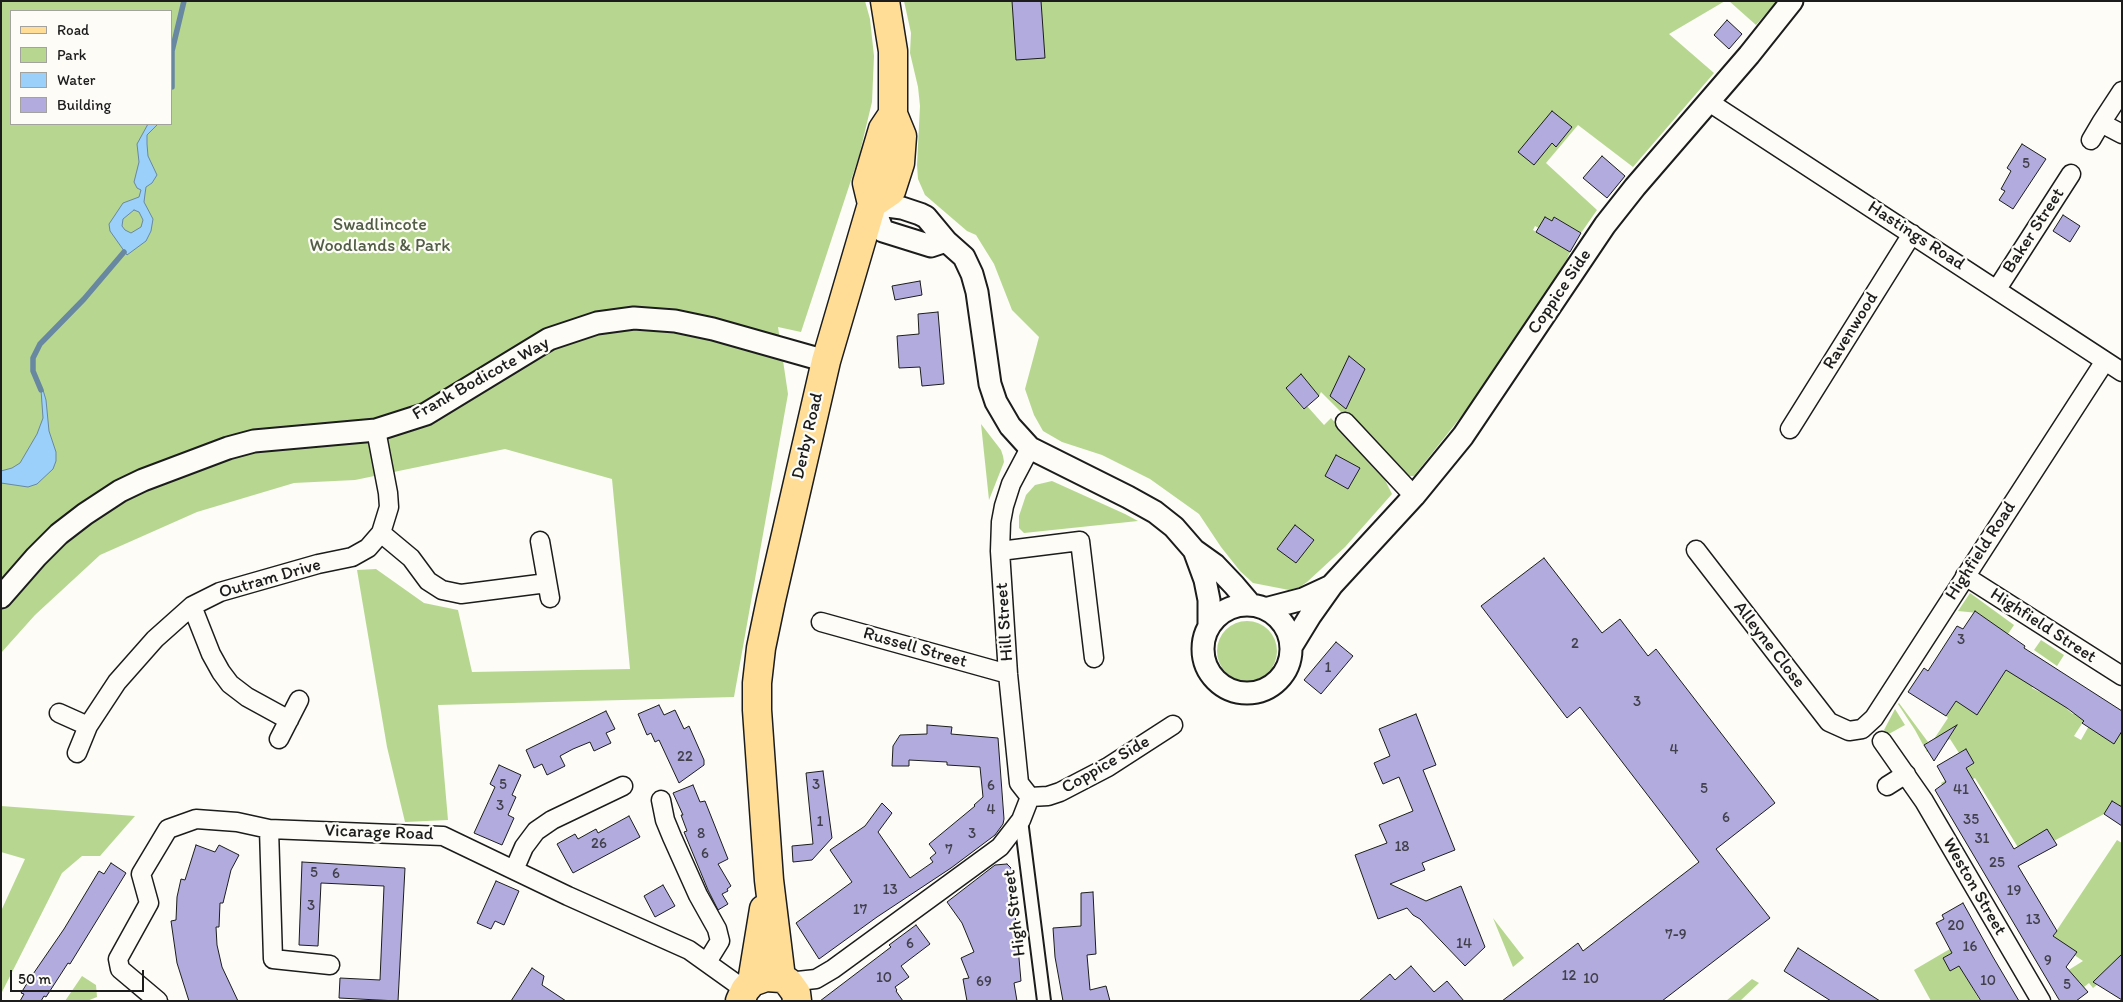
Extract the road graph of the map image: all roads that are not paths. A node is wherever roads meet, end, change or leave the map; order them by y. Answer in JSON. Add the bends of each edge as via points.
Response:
{"nodes":[{"id":1,"x":885,"y":1,"type":"edge"},
{"id":2,"x":1792,"y":1,"type":"edge"},
{"id":3,"x":2122,"y":91,"type":"edge"},
{"id":4,"x":1708,"y":102,"type":"junction"},
{"id":5,"x":2101,"y":123,"type":"junction"},
{"id":6,"x":2122,"y":134,"type":"edge"},
{"id":7,"x":2091,"y":140,"type":"dead end"},
{"id":8,"x":2071,"y":174,"type":"dead end"},
{"id":9,"x":872,"y":204,"type":"junction"},
{"id":10,"x":1912,"y":234,"type":"junction"},
{"id":11,"x":946,"y":241,"type":"junction"},
{"id":12,"x":1997,"y":289,"type":"junction"},
{"id":13,"x":826,"y":361,"type":"junction"},
{"id":14,"x":2105,"y":361,"type":"junction"},
{"id":15,"x":2122,"y":372,"type":"edge"},
{"id":16,"x":1345,"y":422,"type":"dead end"},
{"id":17,"x":1790,"y":429,"type":"dead end"},
{"id":18,"x":376,"y":430,"type":"junction"},
{"id":19,"x":1030,"y":448,"type":"junction"},
{"id":20,"x":1414,"y":496,"type":"junction"},
{"id":21,"x":381,"y":533,"type":"junction"},
{"id":22,"x":540,"y":541,"type":"dead end"},
{"id":23,"x":1194,"y":550,"type":"junction"},
{"id":24,"x":1696,"y":550,"type":"dead end"},
{"id":25,"x":1000,"y":551,"type":"junction"},
{"id":26,"x":1965,"y":576,"type":"junction"},
{"id":27,"x":1332,"y":585,"type":"junction"},
{"id":28,"x":1,"y":597,"type":"edge"},
{"id":29,"x":192,"y":606,"type":"junction"},
{"id":30,"x":1258,"y":607,"type":"junction"},
{"id":31,"x":821,"y":622,"type":"dead end"},
{"id":32,"x":1209,"y":626,"type":"junction"},
{"id":33,"x":1291,"y":647,"type":"junction"},
{"id":34,"x":1094,"y":658,"type":"dead end"},
{"id":35,"x":1008,"y":674,"type":"junction"},
{"id":36,"x":2122,"y":676,"type":"edge"},
{"id":37,"x":299,"y":700,"type":"dead end"},
{"id":38,"x":59,"y":713,"type":"dead end"},
{"id":39,"x":289,"y":720,"type":"junction"},
{"id":40,"x":1173,"y":725,"type":"dead end"},
{"id":41,"x":88,"y":726,"type":"junction"},
{"id":42,"x":1849,"y":731,"type":"joint"},
{"id":43,"x":279,"y":739,"type":"dead end"},
{"id":44,"x":1882,"y":741,"type":"dead end"},
{"id":45,"x":78,"y":754,"type":"dead end"},
{"id":46,"x":1906,"y":774,"type":"junction"},
{"id":47,"x":623,"y":786,"type":"dead end"},
{"id":48,"x":1887,"y":786,"type":"dead end"},
{"id":49,"x":1030,"y":797,"type":"junction"},
{"id":50,"x":662,"y":800,"type":"dead end"},
{"id":51,"x":1021,"y":820,"type":"junction"},
{"id":52,"x":269,"y":829,"type":"junction"},
{"id":53,"x":514,"y":870,"type":"junction"},
{"id":54,"x":770,"y":880,"type":"junction"},
{"id":55,"x":707,"y":962,"type":"junction"},
{"id":56,"x":330,"y":965,"type":"dead end"},
{"id":57,"x":789,"y":987,"type":"edge"},
{"id":58,"x":746,"y":991,"type":"edge"},
{"id":59,"x":158,"y":1001,"type":"edge"},
{"id":60,"x":1044,"y":1001,"type":"edge"},
{"id":61,"x":2041,"y":1001,"type":"edge"}],
"edges":[{"from":1,"to":9,"type":"main road","name":"Derby Road","via":[[892,51],[893,114],[883,128],[867,183]]},
{"from":2,"to":4,"type":"street","name":"Coppice Side"},
{"from":3,"to":5,"type":"street"},
{"from":4,"to":10,"type":"street","name":"Hastings Road"},
{"from":4,"to":20,"type":"street","name":"Coppice Side","via":[[1606,225],[1463,436]]},
{"from":5,"to":6,"type":"street"},
{"from":5,"to":7,"type":"street"},
{"from":8,"to":12,"type":"street","name":"Baker Street"},
{"from":9,"to":11,"type":"street","via":[[920,214]]},
{"from":9,"to":11,"type":"street","via":[[883,231],[931,246]]},
{"from":9,"to":13,"type":"main road","name":"Derby Road"},
{"from":10,"to":12,"type":"street","name":"Hastings Road"},
{"from":10,"to":17,"type":"street","name":"Ravenwood"},
{"from":11,"to":19,"type":"street","via":[[964,257],[972,274],[981,313],[990,384],[996,402],[1010,426]]},
{"from":12,"to":14,"type":"street","name":"Hastings Road"},
{"from":13,"to":18,"type":"street","name":"Frank Bodicote Way","via":[[674,321],[634,318],[597,322],[549,339],[426,414]]},
{"from":13,"to":54,"type":"main road","name":"Derby Road","via":[[770,600],[759,665],[757,710]]},
{"from":14,"to":15,"type":"street","name":"Hastings Road"},
{"from":14,"to":26,"type":"street","name":"Highfield Road"},
{"from":16,"to":20,"type":"street"},
{"from":18,"to":21,"type":"street","via":[[389,500]]},
{"from":18,"to":28,"type":"street","name":"Frank Bodicote Way","via":[[254,441],[142,480],[120,491],[59,534]]},
{"from":19,"to":23,"type":"street","via":[[1155,512],[1174,526]]},
{"from":19,"to":25,"type":"street","name":"Hill Street","via":[[1011,484],[1004,506]]},
{"from":20,"to":27,"type":"street","name":"Coppice Side"},
{"from":21,"to":22,"type":"street","via":[[411,558],[428,581],[450,593],[461,594],[548,590]]},
{"from":21,"to":29,"type":"street","name":"Outram Drive","via":[[368,548],[352,557],[220,592]]},
{"from":23,"to":30,"type":"street","via":[[1215,565]]},
{"from":23,"to":32,"type":"street","via":[[1209,600]]},
{"from":24,"to":42,"type":"street","name":"Alleyne Close","via":[[1829,722]]},
{"from":25,"to":34,"type":"street","via":[[1080,541]]},
{"from":25,"to":35,"type":"street","name":"Hill Street"},
{"from":26,"to":36,"type":"street","name":"Highfield Street"},
{"from":26,"to":42,"type":"street","name":"Highfield Road","via":[[1874,718],[1862,729]]},
{"from":27,"to":30,"type":"street","name":"Coppice Side","via":[[1303,599]]},
{"from":27,"to":33,"type":"street","name":"Coppice Side"},
{"from":29,"to":39,"type":"street","via":[[211,654],[230,684]]},
{"from":29,"to":41,"type":"street","name":"Outram Drive","via":[[132,664]]},
{"from":30,"to":32,"type":"street","via":[[1238,606],[1224,611]]},
{"from":30,"to":33,"type":"street","via":[[1283,624]]},
{"from":31,"to":35,"type":"street","name":"Russell Street"},
{"from":32,"to":33,"type":"street","via":[[1202,649],[1207,668],[1222,686],[1234,692],[1255,693],[1270,687],[1285,672]]},
{"from":35,"to":49,"type":"street","name":"Hill Street","via":[[1019,783]]},
{"from":37,"to":39,"type":"street"},
{"from":38,"to":41,"type":"street"},
{"from":39,"to":43,"type":"street"},
{"from":40,"to":49,"type":"street","name":"Coppice Side","via":[[1060,792]]},
{"from":41,"to":45,"type":"street","name":"Outram Drive"},
{"from":44,"to":46,"type":"street","name":"Weston Street"},
{"from":46,"to":48,"type":"street"},
{"from":46,"to":61,"type":"street","name":"Weston Street"},
{"from":47,"to":53,"type":"street","via":[[536,831],[524,847]]},
{"from":49,"to":51,"type":"street"},
{"from":50,"to":55,"type":"street","via":[[672,837],[698,895],[718,929],[720,941]]},
{"from":51,"to":57,"type":"street","via":[[1000,847],[833,970]]},
{"from":51,"to":60,"type":"street","name":"High Street"},
{"from":52,"to":53,"type":"street","name":"Vicarage Road","via":[[443,836]]},
{"from":52,"to":56,"type":"street","via":[[273,959]]},
{"from":52,"to":59,"type":"street","name":"Vicarage Road","via":[[237,822],[196,819],[168,829],[141,874],[150,903],[118,959],[120,969]]},
{"from":53,"to":55,"type":"street","name":"Vicarage Road","via":[[689,950]]},
{"from":54,"to":57,"type":"main road","name":"Derby Road"},
{"from":54,"to":58,"type":"main road","name":"Derby Road"},
{"from":55,"to":58,"type":"street","name":"Vicarage Road"},
{"from":57,"to":58,"type":"main road","via":[[766,977]]}]}
